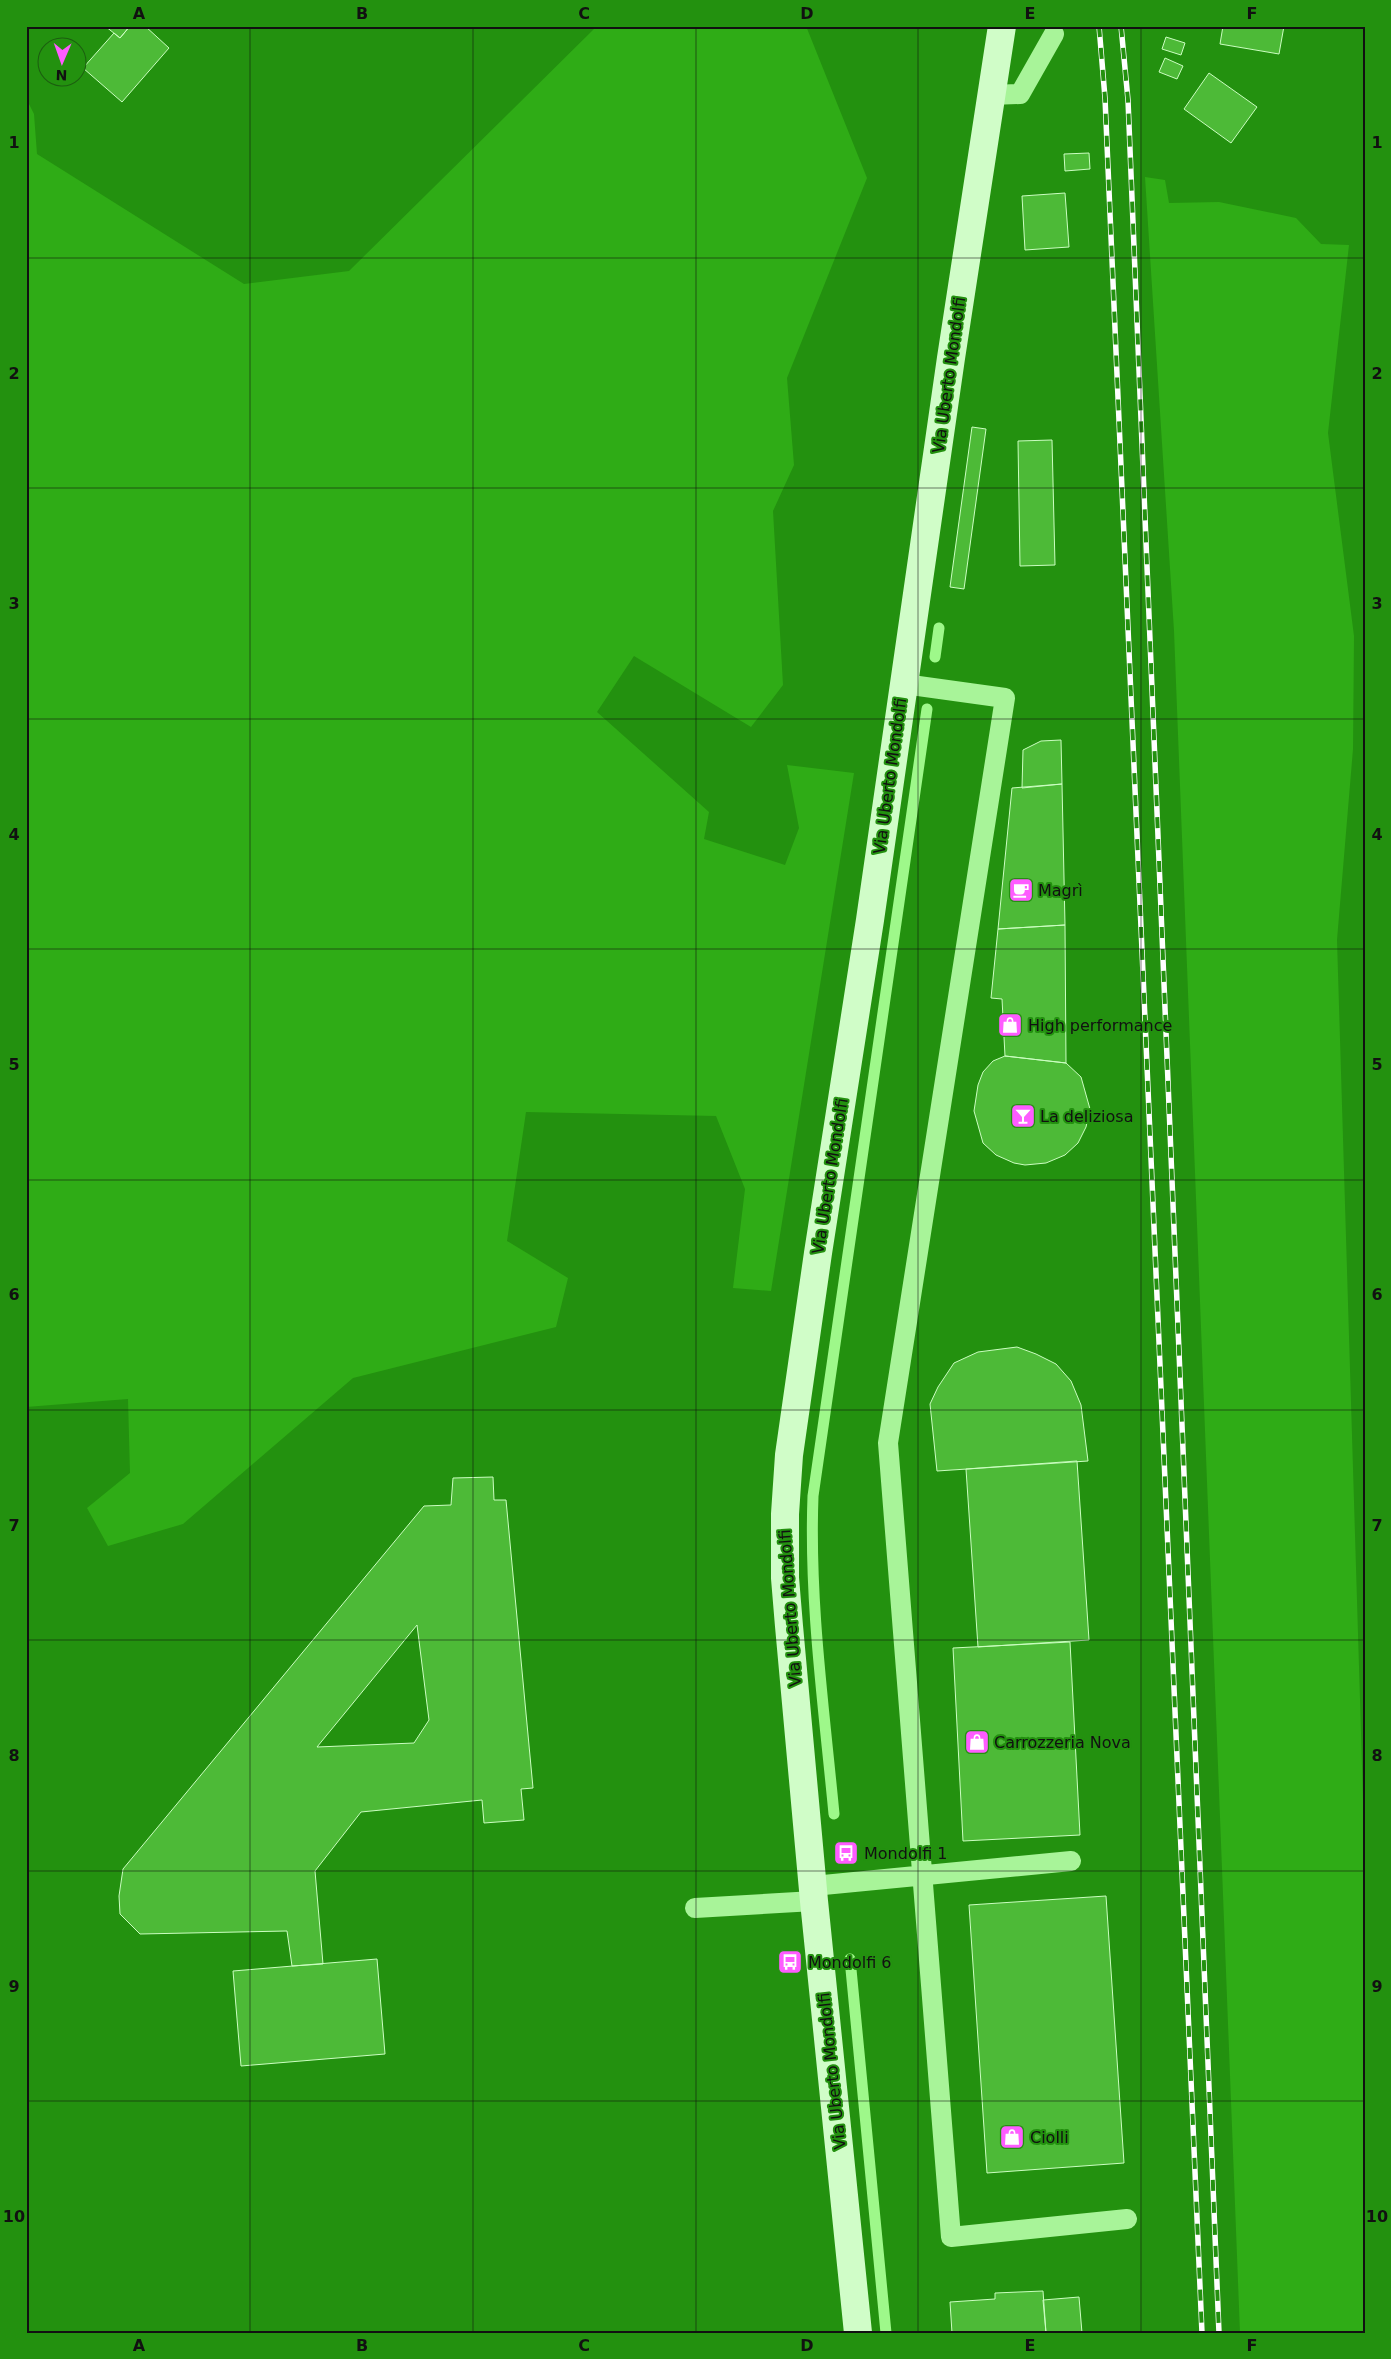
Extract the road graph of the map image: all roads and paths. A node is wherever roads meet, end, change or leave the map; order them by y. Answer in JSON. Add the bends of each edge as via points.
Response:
{"nodes":[{"id":1,"x":1002,"y":26,"type":"edge"},
{"id":2,"x":1054,"y":34,"type":"dead end"},
{"id":3,"x":990,"y":95,"type":"junction"},
{"id":4,"x":904,"y":684,"type":"junction"},
{"id":5,"x":1071,"y":1861,"type":"dead end"},
{"id":6,"x":923,"y":1875,"type":"junction"},
{"id":7,"x":814,"y":1894,"type":"junction"},
{"id":8,"x":695,"y":1908,"type":"dead end"},
{"id":9,"x":1127,"y":2218,"type":"dead end"},
{"id":10,"x":858,"y":2333,"type":"edge"}],
"edges":[{"from":1,"to":3,"type":"main road","name":"Via Uberto Mondolfi"},
{"from":2,"to":3,"type":"lane","via":[[1020,94]]},
{"from":3,"to":4,"type":"main road","name":"Via Uberto Mondolfi"},
{"from":4,"to":6,"type":"lane","via":[[1005,698],[888,1443]]},
{"from":4,"to":7,"type":"main road","name":"Via Uberto Mondolfi","via":[[789,1455],[785,1514],[787,1607]]},
{"from":5,"to":6,"type":"lane"},
{"from":6,"to":7,"type":"lane"},
{"from":6,"to":9,"type":"lane","via":[[951,2237]]},
{"from":7,"to":8,"type":"lane"},
{"from":7,"to":10,"type":"main road","name":"Via Uberto Mondolfi"}]}
